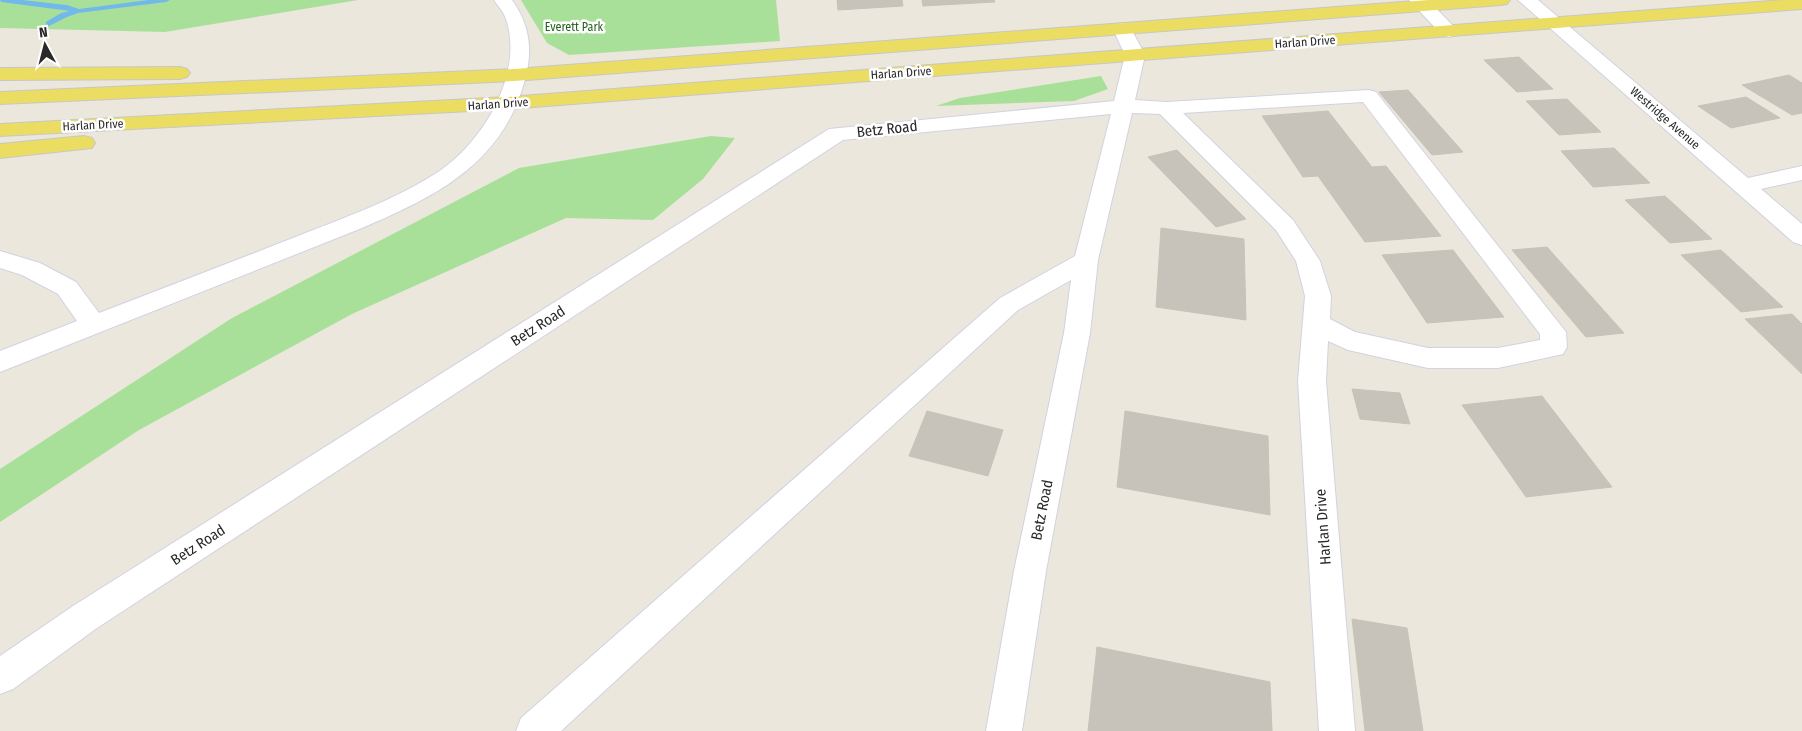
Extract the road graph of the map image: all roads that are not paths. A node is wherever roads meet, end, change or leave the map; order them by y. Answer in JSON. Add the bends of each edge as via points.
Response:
{"nodes":[{"id":1,"x":503,"y":0,"type":"edge"},
{"id":2,"x":1501,"y":0,"type":"edge"},
{"id":3,"x":1527,"y":0,"type":"edge"},
{"id":4,"x":1421,"y":3,"type":"edge"},
{"id":5,"x":1802,"y":4,"type":"edge"},
{"id":6,"x":1554,"y":23,"type":"junction"},
{"id":7,"x":1122,"y":29,"type":"junction"},
{"id":8,"x":1449,"y":31,"type":"junction"},
{"id":9,"x":1134,"y":54,"type":"junction"},
{"id":10,"x":0,"y":74,"type":"edge"},
{"id":11,"x":514,"y":75,"type":"junction"},
{"id":12,"x":0,"y":98,"type":"edge"},
{"id":13,"x":508,"y":103,"type":"junction"},
{"id":14,"x":1124,"y":106,"type":"junction"},
{"id":15,"x":1166,"y":108,"type":"junction"},
{"id":16,"x":0,"y":130,"type":"edge"},
{"id":17,"x":0,"y":150,"type":"edge"},
{"id":18,"x":1802,"y":173,"type":"edge"},
{"id":19,"x":1743,"y":186,"type":"junction"},
{"id":20,"x":1802,"y":237,"type":"edge"},
{"id":21,"x":0,"y":258,"type":"edge"},
{"id":22,"x":1086,"y":260,"type":"junction"},
{"id":23,"x":1315,"y":323,"type":"junction"},
{"id":24,"x":94,"y":325,"type":"junction"},
{"id":25,"x":0,"y":362,"type":"edge"},
{"id":26,"x":0,"y":677,"type":"edge"},
{"id":27,"x":534,"y":731,"type":"edge"},
{"id":28,"x":1004,"y":731,"type":"edge"},
{"id":29,"x":1338,"y":731,"type":"edge"}],
"edges":[{"from":1,"to":11,"type":"street","via":[[514,18],[520,50]]},
{"from":2,"to":4,"type":"main road","name":"Harlan Drive"},
{"from":3,"to":6,"type":"street","name":"Westridge Avenue"},
{"from":4,"to":7,"type":"main road","name":"Harlan Drive"},
{"from":4,"to":8,"type":"street"},
{"from":5,"to":6,"type":"main road","name":"Harlan Drive"},
{"from":6,"to":8,"type":"main road","name":"Harlan Drive"},
{"from":6,"to":19,"type":"street","name":"Westridge Avenue"},
{"from":7,"to":9,"type":"street"},
{"from":7,"to":11,"type":"main road","name":"Harlan Drive"},
{"from":8,"to":9,"type":"main road","name":"Harlan Drive"},
{"from":9,"to":13,"type":"main road","name":"Harlan Drive"},
{"from":9,"to":14,"type":"street","name":"Betz Road"},
{"from":10,"to":11,"type":"main road","via":[[324,72]]},
{"from":11,"to":12,"type":"main road","name":"Harlan Drive"},
{"from":11,"to":13,"type":"street"},
{"from":13,"to":16,"type":"main road","name":"Harlan Drive"},
{"from":13,"to":17,"type":"main road"},
{"from":13,"to":24,"type":"street","via":[[491,132],[468,159],[445,177],[404,200]]},
{"from":14,"to":15,"type":"street"},
{"from":14,"to":22,"type":"street","name":"Betz Road"},
{"from":14,"to":26,"type":"street","name":"Betz Road","via":[[837,134],[85,617]]},
{"from":15,"to":23,"type":"street","name":"Harlan Drive","via":[[1285,226],[1308,261],[1318,296]]},
{"from":15,"to":23,"type":"street","via":[[1369,96],[1553,332],[1553,347],[1498,358],[1428,358],[1348,340]]},
{"from":18,"to":19,"type":"street"},
{"from":19,"to":20,"type":"street","name":"Westridge Avenue"},
{"from":21,"to":24,"type":"street","via":[[31,269],[67,288]]},
{"from":22,"to":27,"type":"street","via":[[1008,304]]},
{"from":22,"to":28,"type":"street","name":"Betz Road","via":[[1078,333],[1030,571]]},
{"from":23,"to":29,"type":"street","name":"Harlan Drive","via":[[1312,381]]},
{"from":24,"to":25,"type":"street"}]}
